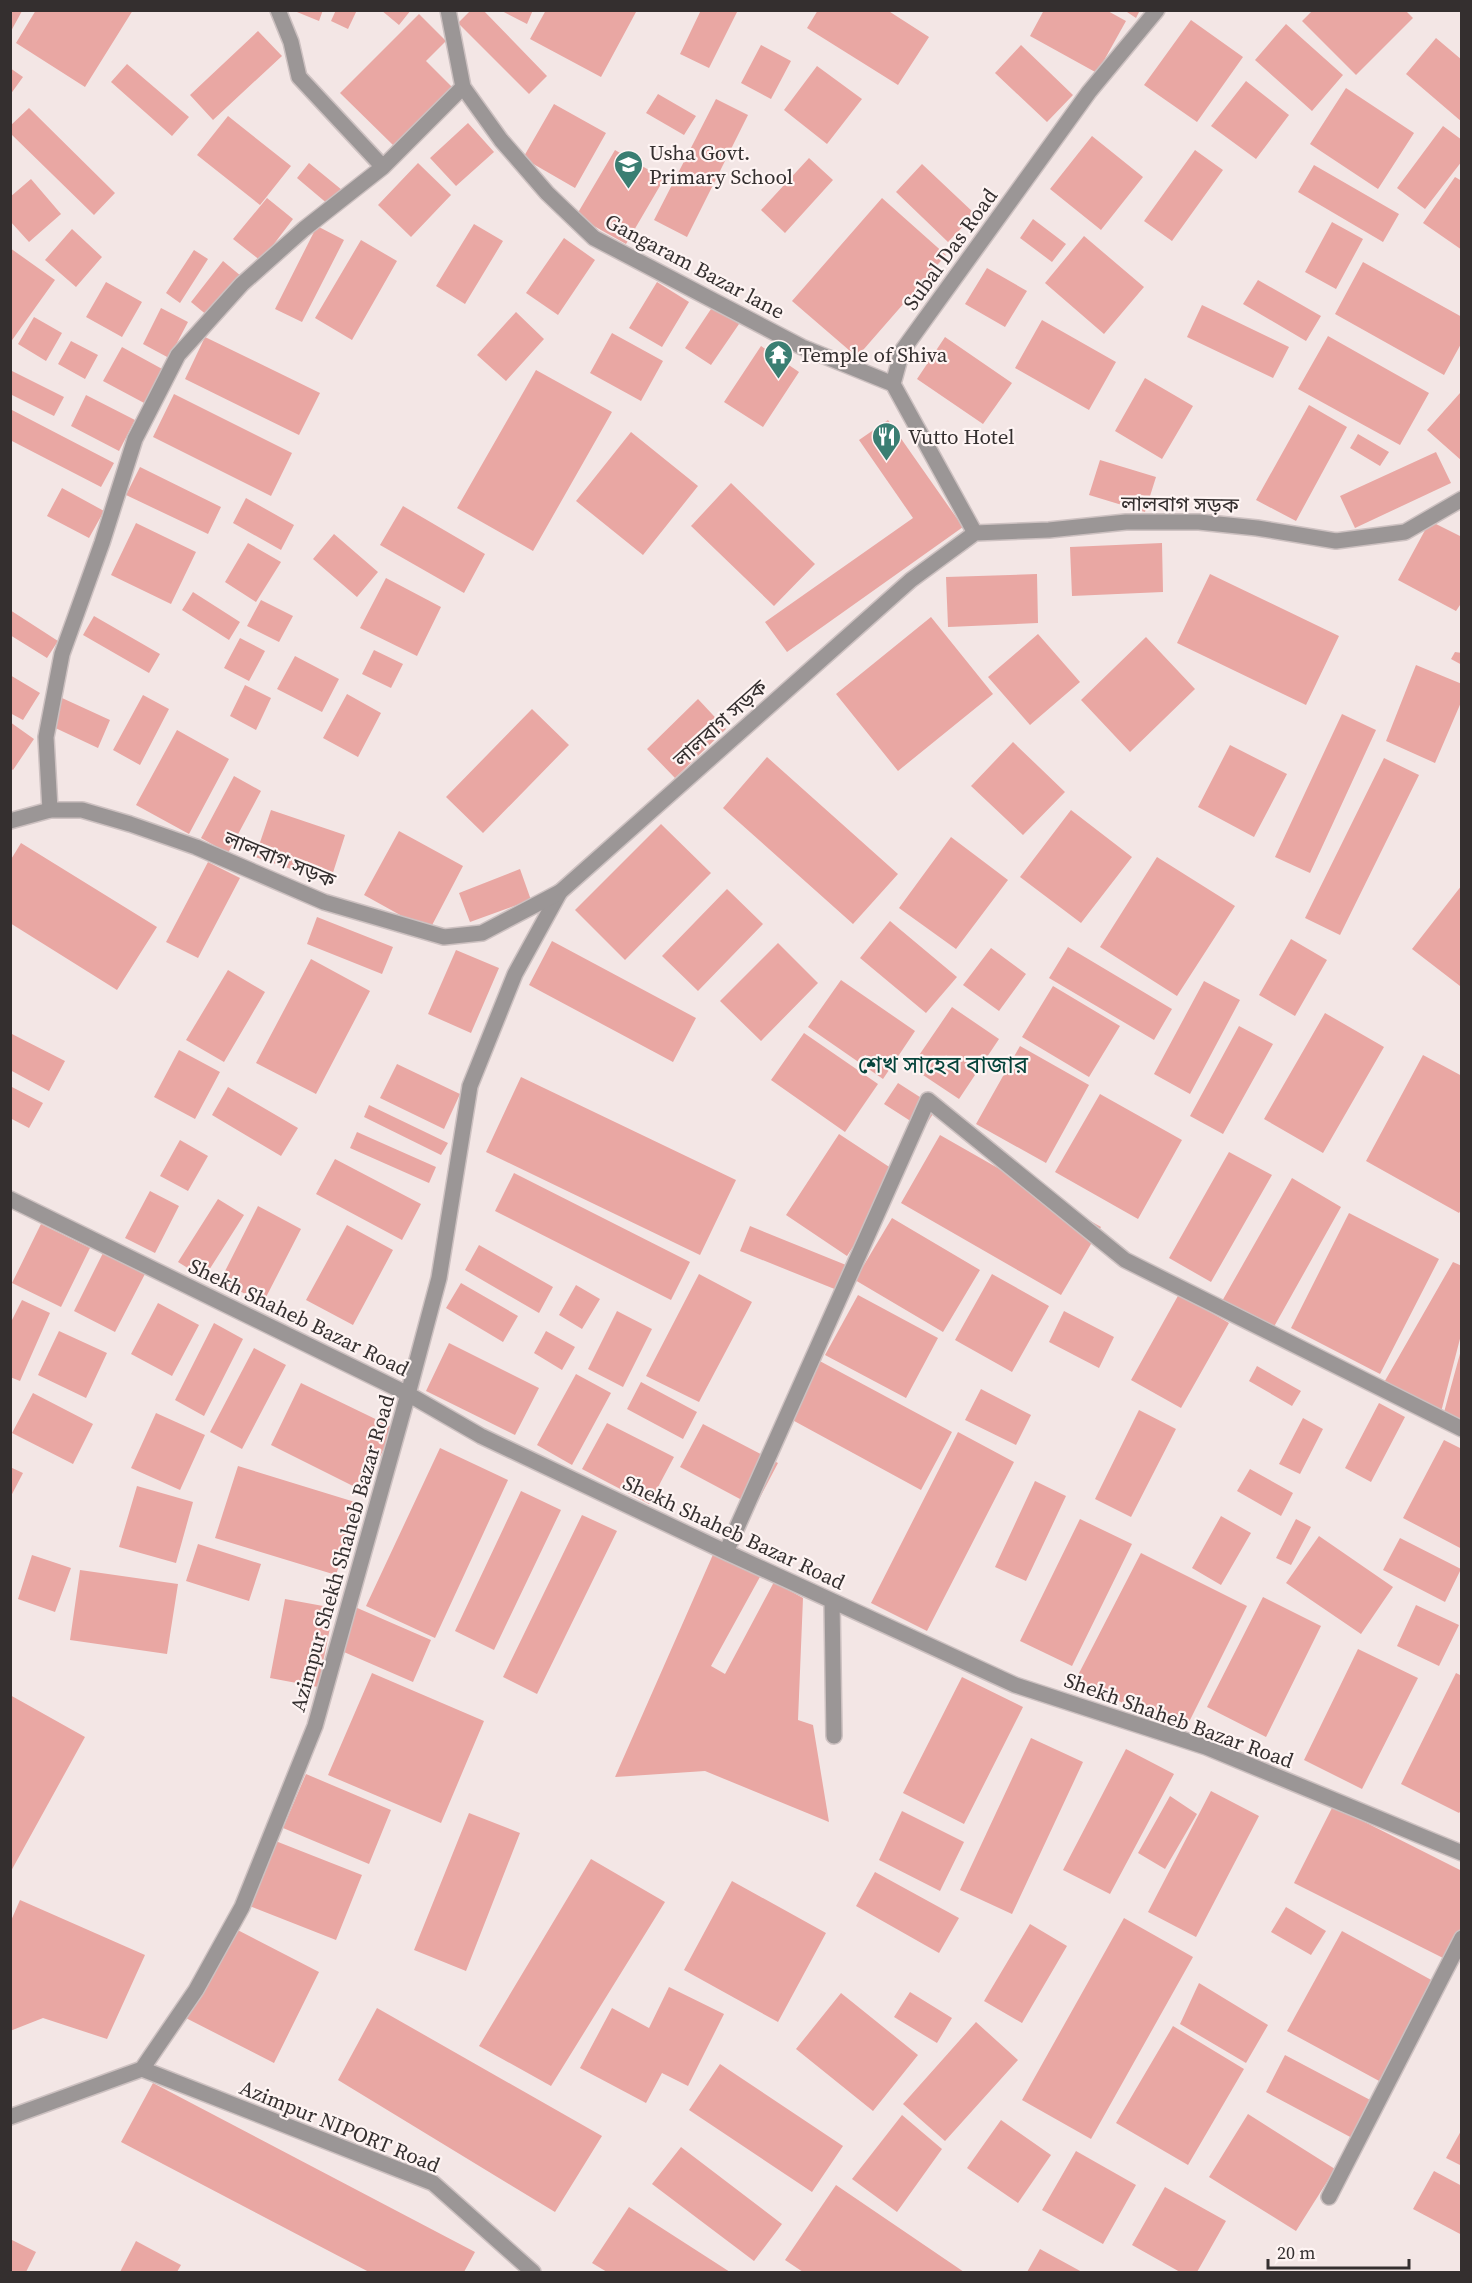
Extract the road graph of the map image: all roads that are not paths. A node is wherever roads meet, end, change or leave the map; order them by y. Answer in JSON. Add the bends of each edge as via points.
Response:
{"nodes":[{"id":1,"x":278,"y":10,"type":"edge"},
{"id":2,"x":448,"y":10,"type":"edge"},
{"id":3,"x":1156,"y":10,"type":"edge"},
{"id":4,"x":463,"y":87,"type":"junction"},
{"id":5,"x":383,"y":167,"type":"junction"},
{"id":6,"x":893,"y":384,"type":"junction"},
{"id":7,"x":1461,"y":499,"type":"edge"},
{"id":8,"x":975,"y":533,"type":"junction"},
{"id":9,"x":50,"y":810,"type":"junction"},
{"id":10,"x":10,"y":821,"type":"edge"},
{"id":11,"x":560,"y":892,"type":"junction"},
{"id":12,"x":10,"y":1199,"type":"edge"},
{"id":13,"x":408,"y":1394,"type":"junction"},
{"id":14,"x":1461,"y":1429,"type":"edge"},
{"id":15,"x":726,"y":1552,"type":"junction"},
{"id":16,"x":832,"y":1601,"type":"junction"},
{"id":17,"x":834,"y":1736,"type":"dead end"},
{"id":18,"x":1461,"y":1853,"type":"edge"},
{"id":19,"x":1461,"y":1938,"type":"edge"},
{"id":20,"x":142,"y":2069,"type":"junction"},
{"id":21,"x":10,"y":2117,"type":"edge"},
{"id":22,"x":1329,"y":2197,"type":"dead end"},
{"id":23,"x":533,"y":2272,"type":"edge"}],
"edges":[{"from":1,"to":5,"type":"street","via":[[299,77]]},
{"from":2,"to":4,"type":"street","name":"Gangaram Bazar lane"},
{"from":3,"to":6,"type":"street","name":"Subal Das Road","via":[[1089,92],[926,316],[902,351]]},
{"from":4,"to":5,"type":"street"},
{"from":4,"to":6,"type":"street","name":"Gangaram Bazar lane","via":[[501,140],[547,193],[594,238],[802,347]]},
{"from":5,"to":9,"type":"street","via":[[242,284],[178,355],[135,438],[62,654],[46,737]]},
{"from":6,"to":8,"type":"street"},
{"from":7,"to":8,"type":"street","name":"লালবাগ সড়ক","via":[[1405,532],[1336,541],[1199,522],[1126,522]]},
{"from":8,"to":11,"type":"street","name":"লালবাগ সড়ক","via":[[911,580]]},
{"from":9,"to":10,"type":"street","name":"লালবাগ সড়ক"},
{"from":9,"to":11,"type":"street","name":"লালবাগ সড়ক","via":[[82,810],[130,824],[196,847],[324,902],[444,937],[482,933]]},
{"from":11,"to":13,"type":"street","name":"Azimpur Shekh Shaheb Bazar Road","via":[[515,974],[470,1086],[439,1278]]},
{"from":12,"to":13,"type":"street","name":"Shekh Shaheb Bazar Road"},
{"from":13,"to":15,"type":"street","name":"Shekh Shaheb Bazar Road","via":[[481,1436]]},
{"from":13,"to":20,"type":"street","name":"Azimpur Shekh Shaheb Bazar Road","via":[[315,1726],[242,1907],[196,1990]]},
{"from":14,"to":15,"type":"street","via":[[1125,1260],[928,1101]]},
{"from":15,"to":16,"type":"street","name":"Shekh Shaheb Bazar Road"},
{"from":16,"to":17,"type":"street"},
{"from":16,"to":18,"type":"street","name":"Shekh Shaheb Bazar Road","via":[[1016,1685],[1206,1747]]},
{"from":19,"to":22,"type":"street"},
{"from":20,"to":21,"type":"street"},
{"from":20,"to":23,"type":"street","name":"Azimpur NIPORT Road","via":[[433,2183]]}]}
